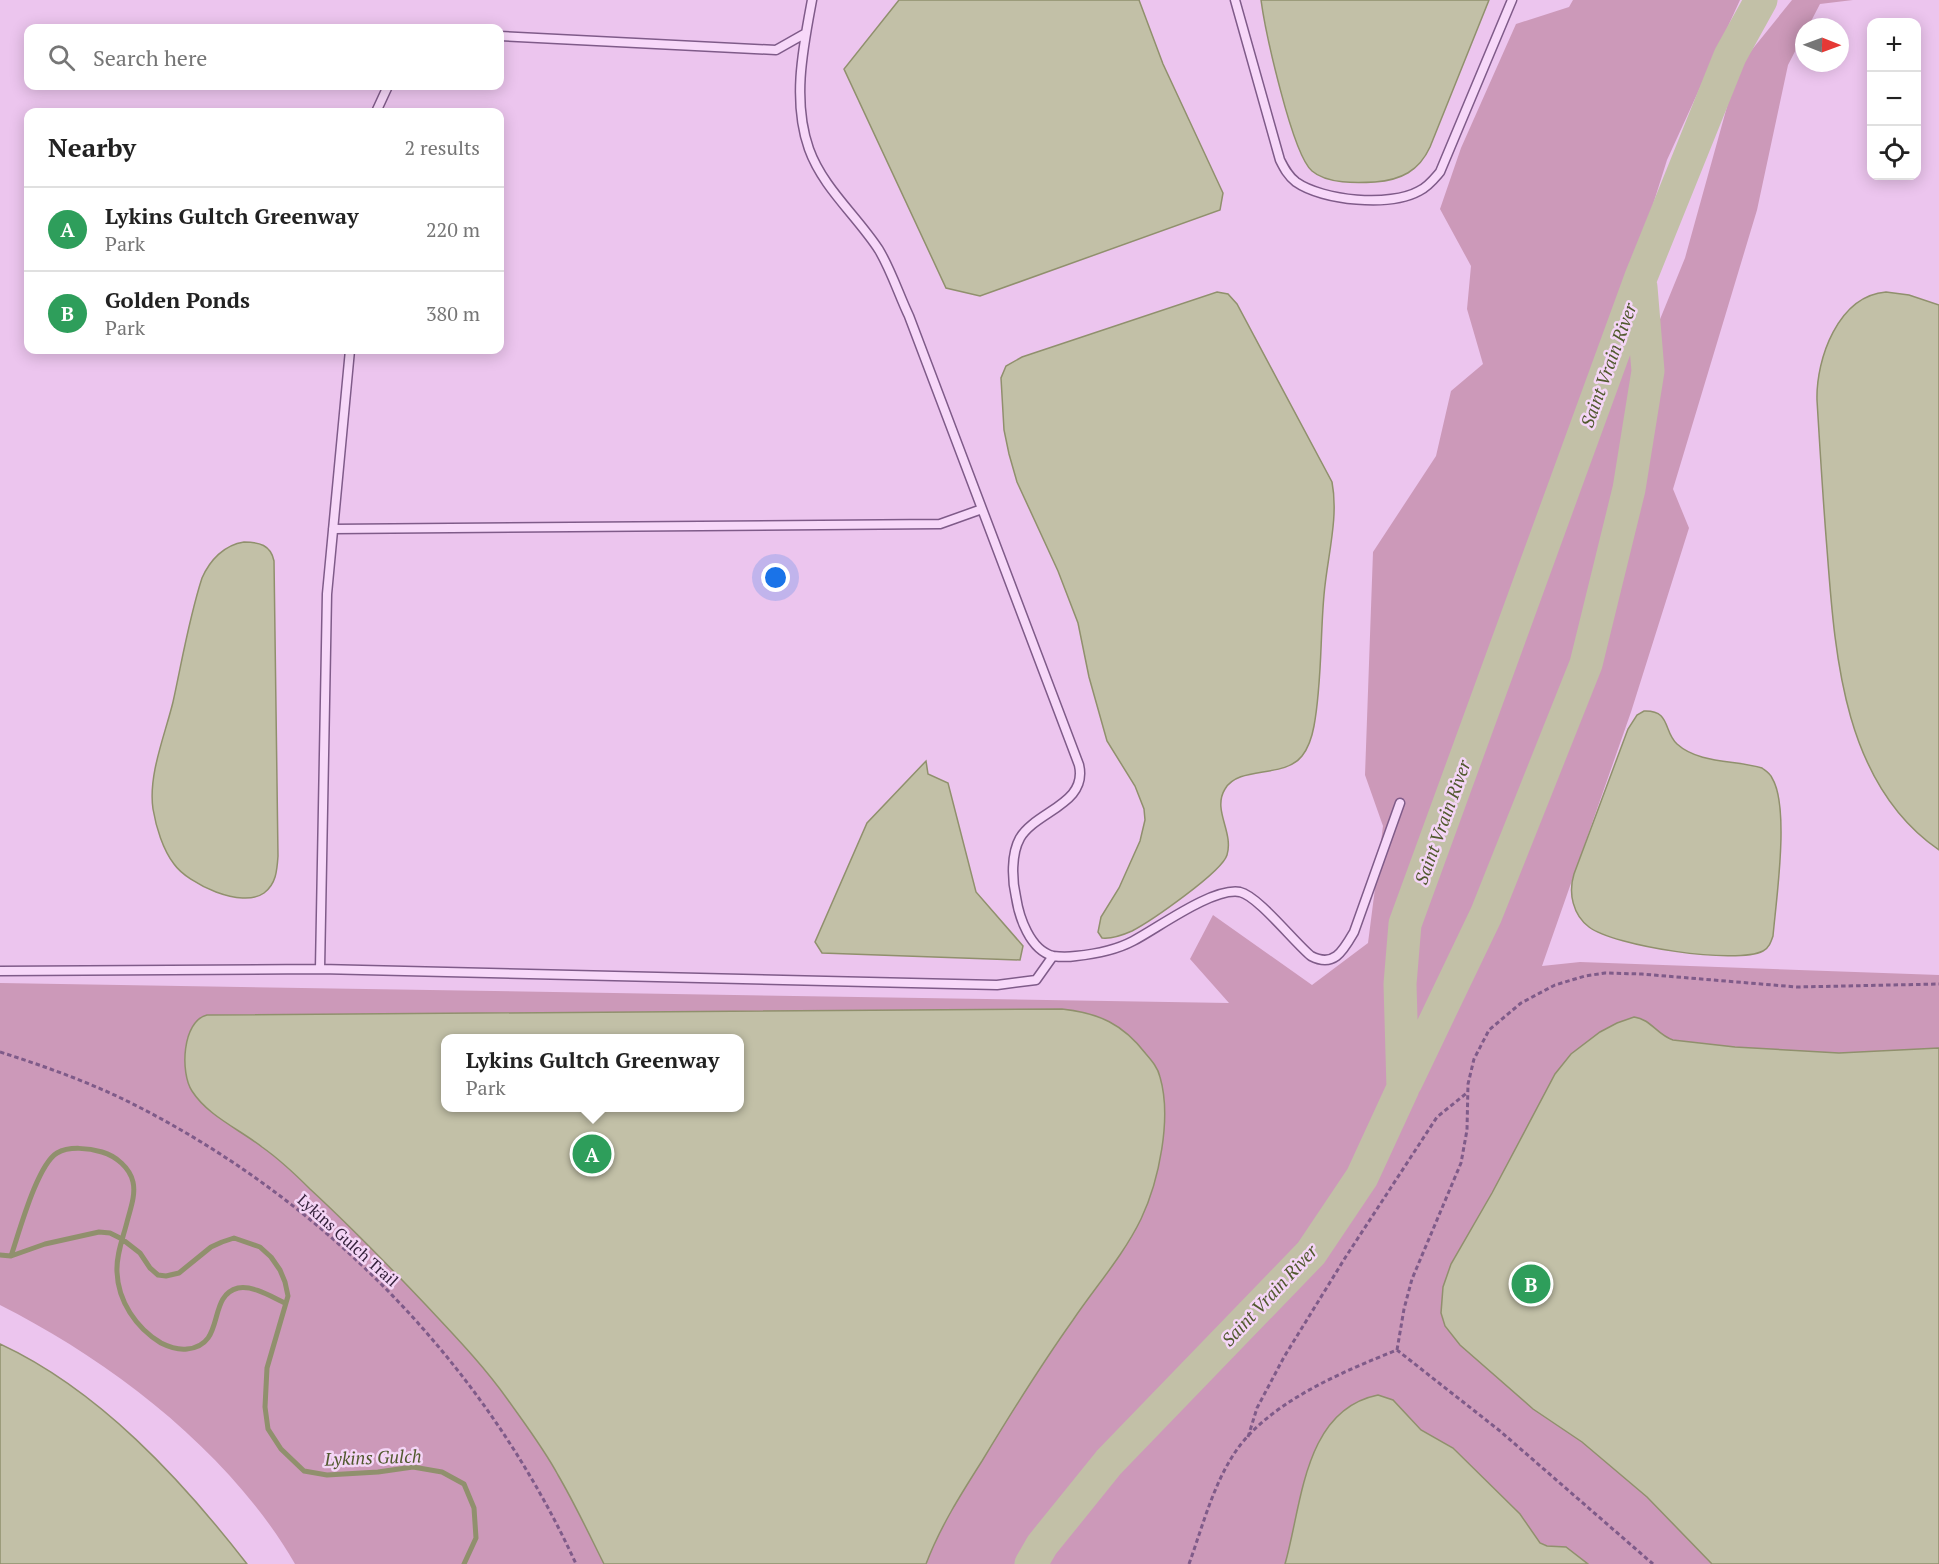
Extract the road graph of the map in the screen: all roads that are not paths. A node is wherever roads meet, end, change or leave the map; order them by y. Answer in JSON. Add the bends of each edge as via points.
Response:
{"nodes":[{"id":1,"x":812,"y":0,"type":"edge"},
{"id":2,"x":1235,"y":0,"type":"edge"},
{"id":3,"x":1512,"y":0,"type":"edge"},
{"id":4,"x":806,"y":33,"type":"junction"},
{"id":5,"x":504,"y":36,"type":"edge"},
{"id":6,"x":386,"y":90,"type":"edge"},
{"id":7,"x":378,"y":108,"type":"edge"},
{"id":8,"x":350,"y":354,"type":"edge"},
{"id":9,"x":982,"y":508,"type":"junction"},
{"id":10,"x":333,"y":529,"type":"junction"},
{"id":11,"x":1400,"y":803,"type":"dead end"},
{"id":12,"x":1053,"y":956,"type":"junction"},
{"id":13,"x":320,"y":969,"type":"junction"},
{"id":14,"x":0,"y":971,"type":"edge"}],
"edges":[{"from":1,"to":4,"type":"lane"},
{"from":2,"to":3,"type":"lane","via":[[1286,172],[1295,181],[1321,193],[1380,200],[1416,193],[1440,171]]},
{"from":4,"to":5,"type":"lane","via":[[776,50]]},
{"from":4,"to":9,"type":"lane","via":[[801,99],[809,147],[829,184],[880,252],[909,316]]},
{"from":6,"to":7,"type":"lane"},
{"from":8,"to":10,"type":"lane"},
{"from":9,"to":10,"type":"lane","via":[[940,524]]},
{"from":9,"to":12,"type":"lane","via":[[1081,772],[1075,791],[1023,833],[1016,851],[1015,894],[1021,916],[1031,938]]},
{"from":10,"to":13,"type":"lane","via":[[327,594]]},
{"from":11,"to":12,"type":"lane","via":[[1354,932],[1346,946],[1328,961],[1311,956],[1251,897],[1233,891],[1195,905],[1122,946],[1084,955]]},
{"from":12,"to":13,"type":"lane","via":[[1036,980],[997,985]]},
{"from":13,"to":14,"type":"lane"}]}
